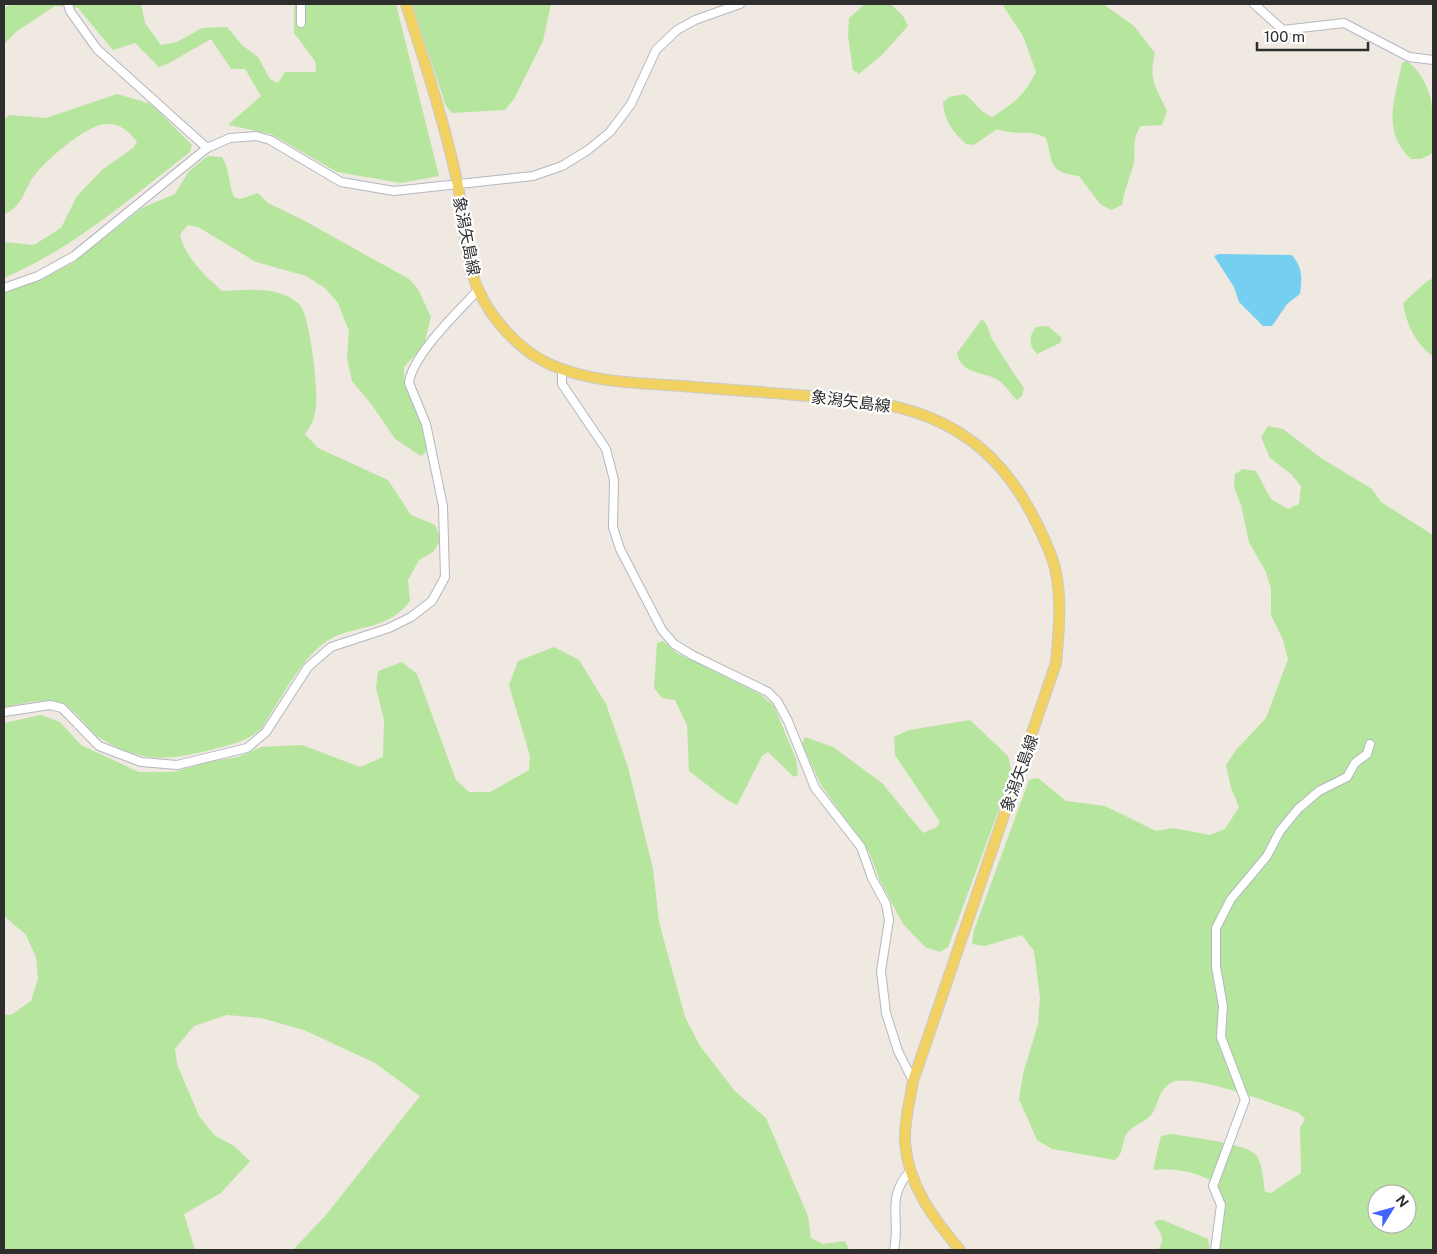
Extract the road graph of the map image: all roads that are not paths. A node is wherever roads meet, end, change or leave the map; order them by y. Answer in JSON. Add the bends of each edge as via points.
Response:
{"nodes":[{"id":1,"x":68,"y":4,"type":"edge"},
{"id":2,"x":301,"y":4,"type":"edge"},
{"id":3,"x":406,"y":4,"type":"edge"},
{"id":4,"x":740,"y":4,"type":"edge"},
{"id":5,"x":1254,"y":4,"type":"edge"},
{"id":6,"x":301,"y":23,"type":"dead end"},
{"id":7,"x":1433,"y":60,"type":"edge"},
{"id":8,"x":207,"y":148,"type":"junction"},
{"id":9,"x":457,"y":184,"type":"junction"},
{"id":10,"x":4,"y":288,"type":"edge"},
{"id":11,"x":478,"y":290,"type":"junction"},
{"id":12,"x":562,"y":369,"type":"junction"},
{"id":13,"x":4,"y":712,"type":"edge"},
{"id":14,"x":1370,"y":744,"type":"dead end"},
{"id":15,"x":913,"y":1081,"type":"junction"},
{"id":16,"x":910,"y":1171,"type":"junction"},
{"id":17,"x":894,"y":1250,"type":"edge"},
{"id":18,"x":960,"y":1250,"type":"edge"},
{"id":19,"x":1215,"y":1250,"type":"edge"}],
"edges":[{"from":1,"to":8,"type":"street","via":[[97,49]]},
{"from":2,"to":6,"type":"street"},
{"from":3,"to":9,"type":"main road","name":"象潟矢島線","via":[[442,120]]},
{"from":4,"to":9,"type":"street","via":[[695,20],[677,30],[656,50],[631,104],[610,132],[588,150],[562,166],[533,176]]},
{"from":5,"to":7,"type":"street","via":[[1283,30],[1344,23],[1409,57]]},
{"from":8,"to":9,"type":"street","via":[[230,138],[256,136],[270,140],[341,182],[394,191]]},
{"from":8,"to":10,"type":"street","via":[[74,256],[38,276]]},
{"from":9,"to":11,"type":"main road","name":"象潟矢島線","via":[[465,241]]},
{"from":11,"to":12,"type":"main road","name":"象潟矢島線","via":[[510,335],[529,352]]},
{"from":11,"to":13,"type":"street","via":[[425,350],[409,383],[426,424],[443,506],[445,577],[432,601],[389,628],[331,647],[308,667],[266,732],[247,748],[177,764],[141,762],[100,746],[62,708],[50,705]]},
{"from":12,"to":15,"type":"street","via":[[562,384],[606,449],[614,480],[614,527],[620,549],[662,630],[674,644],[768,692],[777,701],[815,788],[861,847],[886,904],[889,920],[880,970],[886,1013],[898,1051]]},
{"from":12,"to":15,"type":"main road","name":"象潟矢島線","via":[[613,380],[890,404],[923,414],[954,429],[994,460],[1021,494],[1038,525],[1052,558],[1057,583],[1059,634],[1056,663]]},
{"from":14,"to":19,"type":"street","via":[[1367,754],[1355,763],[1347,777],[1319,791],[1298,809],[1280,831],[1267,856],[1231,899],[1216,928],[1216,967],[1223,1006],[1222,1037],[1245,1100],[1212,1186],[1221,1205]]},
{"from":15,"to":16,"type":"main road","name":"象潟矢島線","via":[[905,1142]]},
{"from":16,"to":17,"type":"street","via":[[896,1191]]},
{"from":16,"to":18,"type":"main road","name":"象潟矢島線","via":[[921,1199]]}]}
